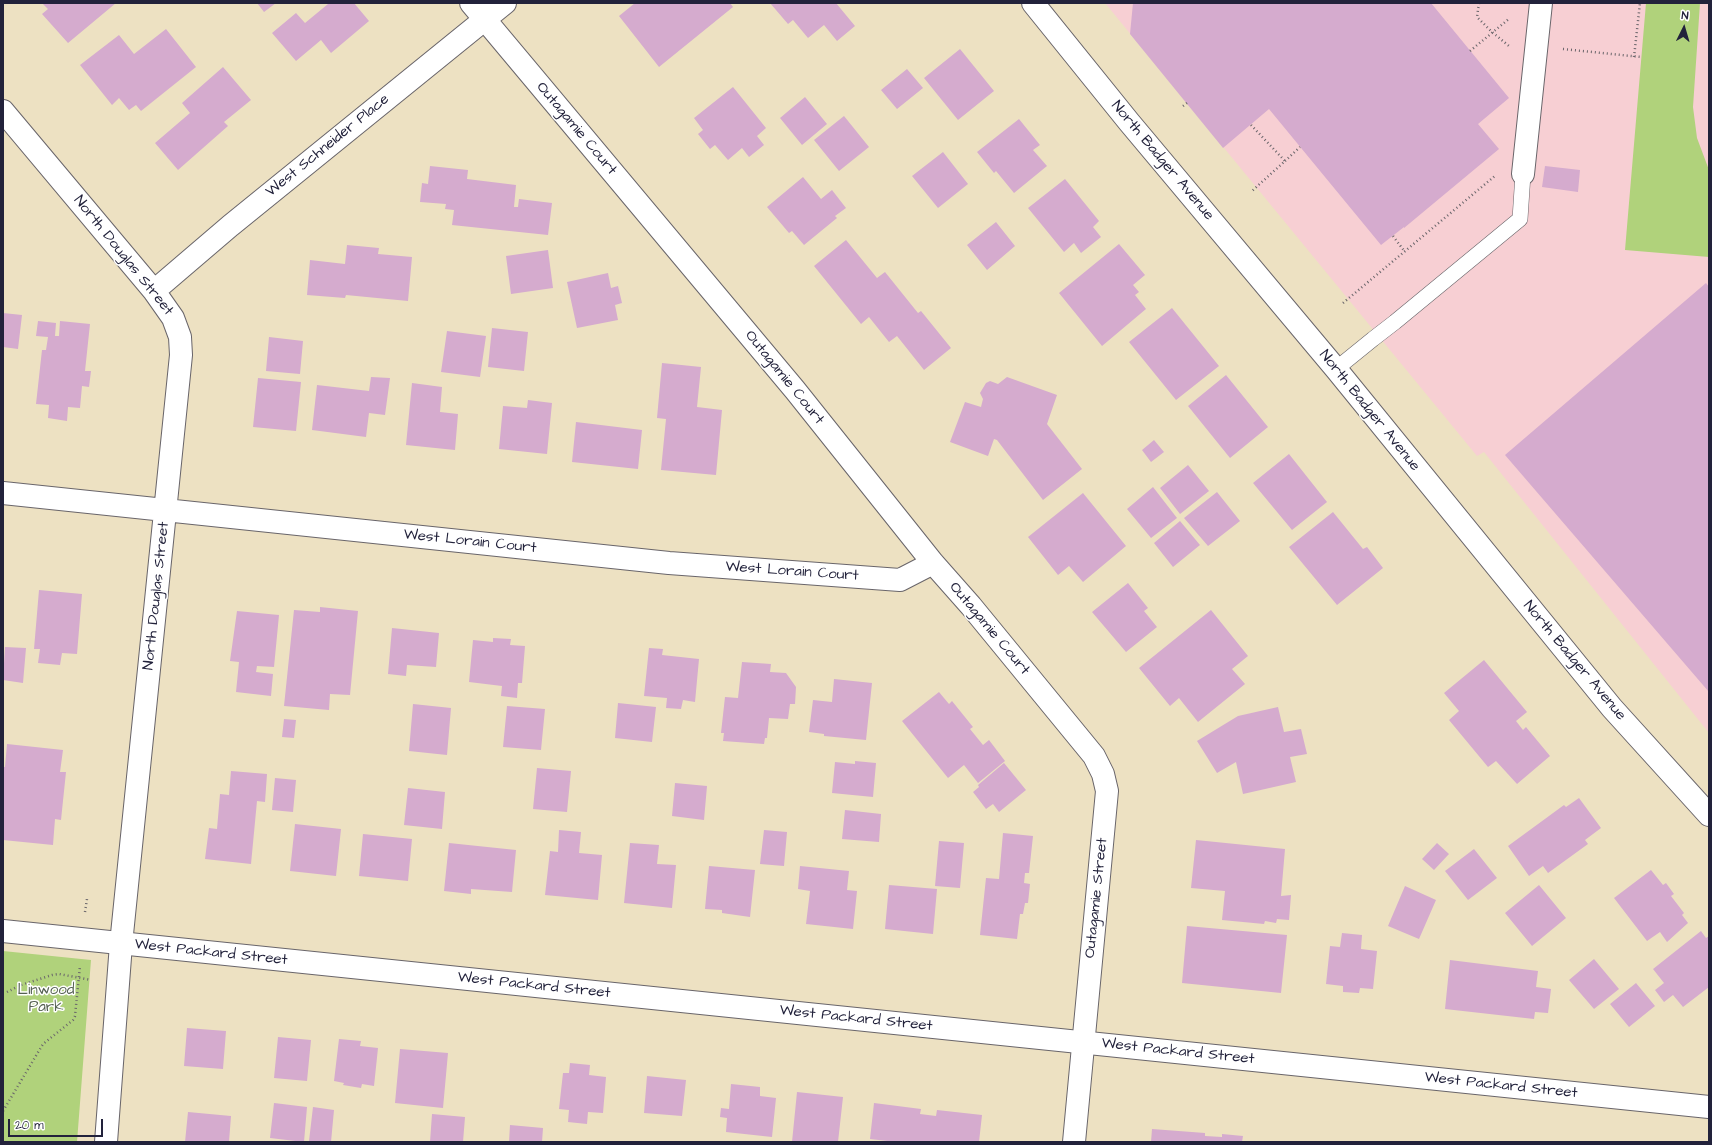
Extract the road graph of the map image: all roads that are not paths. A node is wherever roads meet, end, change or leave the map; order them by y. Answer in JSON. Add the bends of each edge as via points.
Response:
{"nodes":[{"id":1,"x":505,"y":3,"type":"edge"},
{"id":2,"x":1033,"y":3,"type":"edge"},
{"id":3,"x":1541,"y":3,"type":"edge"},
{"id":4,"x":478,"y":11,"type":"edge"},
{"id":5,"x":3,"y":111,"type":"edge"},
{"id":6,"x":1523,"y":174,"type":"joint"},
{"id":7,"x":154,"y":291,"type":"junction"},
{"id":8,"x":1336,"y":369,"type":"junction"},
{"id":9,"x":3,"y":493,"type":"edge"},
{"id":10,"x":166,"y":510,"type":"junction"},
{"id":11,"x":933,"y":563,"type":"junction"},
{"id":12,"x":1094,"y":756,"type":"joint"},
{"id":13,"x":1709,"y":815,"type":"edge"},
{"id":14,"x":3,"y":931,"type":"edge"},
{"id":15,"x":121,"y":944,"type":"junction"},
{"id":16,"x":1083,"y":1043,"type":"junction"},
{"id":17,"x":1709,"y":1107,"type":"edge"},
{"id":18,"x":106,"y":1142,"type":"edge"},
{"id":19,"x":1074,"y":1142,"type":"edge"}],
"edges":[{"from":1,"to":4,"type":"street","name":"West Schneider Place"},
{"from":2,"to":8,"type":"street","name":"North Badger Avenue"},
{"from":3,"to":6,"type":"street"},
{"from":4,"to":7,"type":"street","name":"West Schneider Place"},
{"from":4,"to":11,"type":"street","name":"Outagamie Court","via":[[795,390]]},
{"from":5,"to":7,"type":"street","name":"North Douglas Street"},
{"from":6,"to":8,"type":"lane","via":[[1520,219]]},
{"from":7,"to":10,"type":"street","name":"North Douglas Street","via":[[173,318],[181,343]]},
{"from":8,"to":13,"type":"street","name":"North Badger Avenue","via":[[1612,708]]},
{"from":9,"to":10,"type":"street","name":"West Lorain Court"},
{"from":10,"to":11,"type":"street","name":"West Lorain Court","via":[[669,563],[893,580],[900,580]]},
{"from":10,"to":15,"type":"street","name":"North Douglas Street"},
{"from":11,"to":12,"type":"street","name":"Outagamie Court"},
{"from":12,"to":16,"type":"street","name":"Outagamie Street","via":[[1103,774],[1107,791]]},
{"from":14,"to":15,"type":"street","name":"West Packard Street"},
{"from":15,"to":16,"type":"street","name":"West Packard Street"},
{"from":15,"to":18,"type":"street","name":"North Douglas Street"},
{"from":16,"to":17,"type":"street","name":"West Packard Street"},
{"from":16,"to":19,"type":"street","name":"Outagamie Street"}]}
